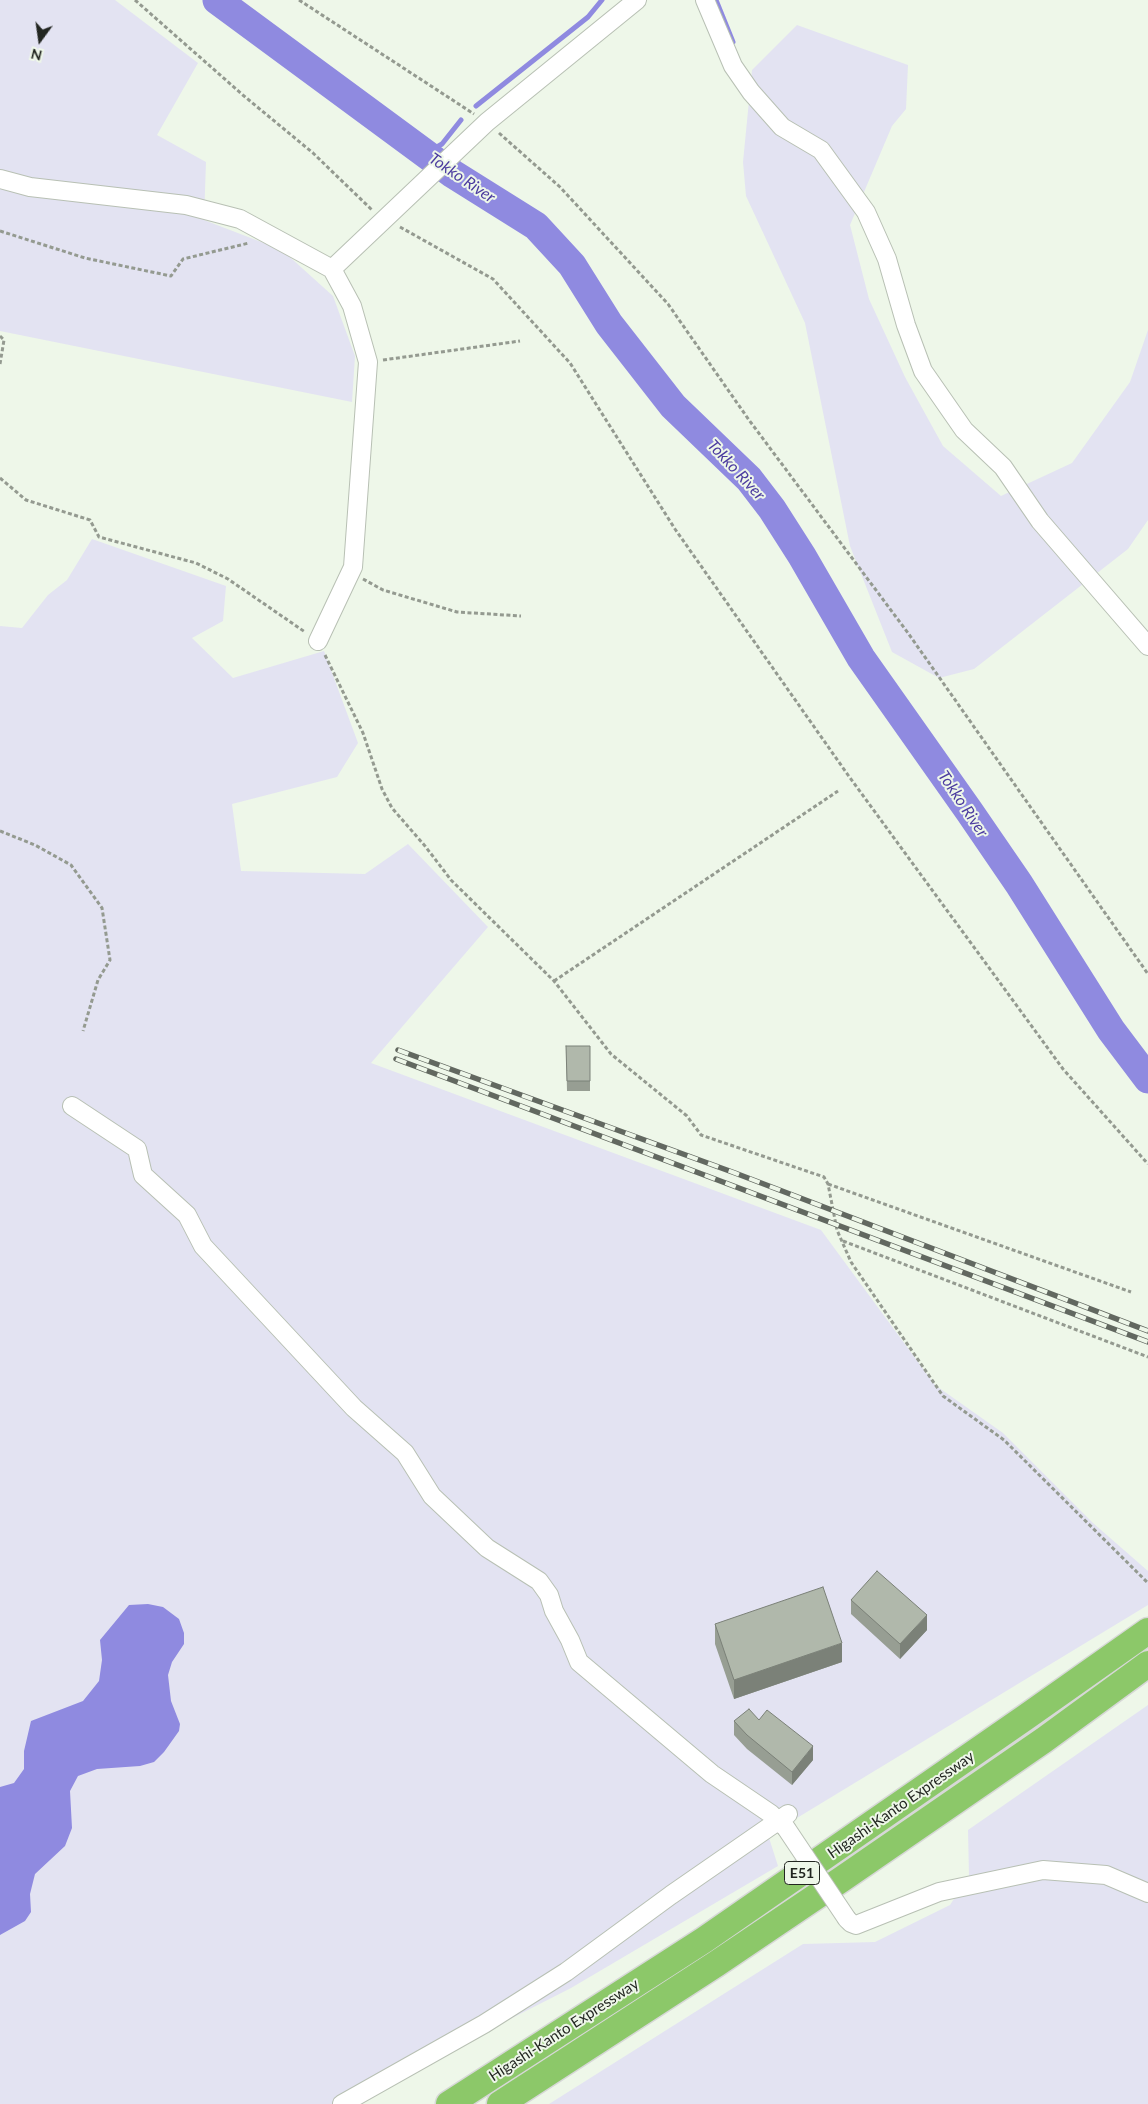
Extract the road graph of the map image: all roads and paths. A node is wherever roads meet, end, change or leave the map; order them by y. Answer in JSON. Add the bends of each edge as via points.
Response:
{"nodes":[{"id":1,"x":135,"y":0,"type":"edge"},
{"id":2,"x":299,"y":0,"type":"edge"},
{"id":3,"x":637,"y":0,"type":"edge"},
{"id":4,"x":705,"y":0,"type":"edge"},
{"id":5,"x":482,"y":126,"type":"junction"},
{"id":6,"x":0,"y":179,"type":"edge"},
{"id":7,"x":384,"y":216,"type":"junction"},
{"id":8,"x":0,"y":231,"type":"edge"},
{"id":9,"x":274,"y":237,"type":"junction"},
{"id":10,"x":332,"y":269,"type":"junction"},
{"id":11,"x":0,"y":336,"type":"edge"},
{"id":12,"x":520,"y":341,"type":"dead end"},
{"id":13,"x":368,"y":362,"type":"junction"},
{"id":14,"x":0,"y":364,"type":"edge"},
{"id":15,"x":0,"y":478,"type":"edge"},
{"id":16,"x":354,"y":567,"type":"junction"},
{"id":17,"x":521,"y":616,"type":"dead end"},
{"id":18,"x":318,"y":642,"type":"junction"},
{"id":19,"x":1148,"y":646,"type":"edge"},
{"id":20,"x":838,"y":791,"type":"dead end"},
{"id":21,"x":0,"y":831,"type":"edge"},
{"id":22,"x":1148,"y":974,"type":"edge"},
{"id":23,"x":554,"y":981,"type":"junction"},
{"id":24,"x":84,"y":1031,"type":"dead end"},
{"id":25,"x":72,"y":1106,"type":"dead end"},
{"id":26,"x":1148,"y":1164,"type":"edge"},
{"id":27,"x":828,"y":1184,"type":"junction"},
{"id":28,"x":842,"y":1241,"type":"junction"},
{"id":29,"x":1131,"y":1292,"type":"dead end"},
{"id":30,"x":1148,"y":1357,"type":"edge"},
{"id":31,"x":1148,"y":1583,"type":"edge"},
{"id":32,"x":1148,"y":1631,"type":"edge"},
{"id":33,"x":1148,"y":1664,"type":"edge"},
{"id":34,"x":784,"y":1820,"type":"junction"},
{"id":35,"x":1148,"y":1893,"type":"edge"},
{"id":36,"x":342,"y":2104,"type":"edge"},
{"id":37,"x":449,"y":2104,"type":"edge"},
{"id":38,"x":500,"y":2104,"type":"edge"}],
"edges":[{"from":1,"to":7,"type":"path"},
{"from":2,"to":5,"type":"path"},
{"from":3,"to":5,"type":"street"},
{"from":4,"to":19,"type":"street","via":[[733,66],[751,92],[782,126],[821,150],[866,212],[887,259],[923,371],[933,386],[964,430],[1003,467],[1040,521]]},
{"from":5,"to":7,"type":"street"},
{"from":5,"to":22,"type":"path","via":[[560,187],[668,304],[749,420],[908,633]]},
{"from":6,"to":9,"type":"street","via":[[30,187],[186,205],[240,219]]},
{"from":7,"to":10,"type":"street"},
{"from":7,"to":26,"type":"path","via":[[494,278],[570,363],[674,529],[848,775],[1063,1068]]},
{"from":8,"to":9,"type":"path","via":[[85,258],[171,276],[184,259]]},
{"from":9,"to":10,"type":"street"},
{"from":10,"to":13,"type":"street","via":[[352,306]]},
{"from":11,"to":14,"type":"path","via":[[4,340]]},
{"from":12,"to":13,"type":"path"},
{"from":13,"to":16,"type":"street"},
{"from":15,"to":18,"type":"path","via":[[26,500],[90,520],[99,537],[196,564],[228,579]]},
{"from":16,"to":17,"type":"path","via":[[363,578],[383,590],[457,612]]},
{"from":16,"to":18,"type":"street"},
{"from":18,"to":23,"type":"path","via":[[363,734],[392,808],[451,880]]},
{"from":20,"to":23,"type":"path"},
{"from":21,"to":24,"type":"path","via":[[71,865],[102,908],[110,960],[98,980]]},
{"from":23,"to":27,"type":"path","via":[[611,1054],[687,1116],[701,1135],[824,1177]]},
{"from":25,"to":34,"type":"street","via":[[137,1149],[143,1175],[187,1215],[202,1246],[354,1408],[405,1454],[432,1496],[487,1548],[539,1581],[549,1595],[579,1662],[712,1774]]},
{"from":27,"to":28,"type":"path"},
{"from":27,"to":29,"type":"path"},
{"from":28,"to":30,"type":"path"},
{"from":28,"to":31,"type":"path","via":[[851,1262],[943,1396],[1004,1440]]},
{"from":32,"to":37,"type":"highway","name":"Higashi-Kanto Expressway","number":"E51","via":[[704,1940]]},
{"from":33,"to":38,"type":"highway","name":"Higashi-Kanto Expressway","number":"E51","via":[[834,1885]]},
{"from":34,"to":35,"type":"street","bridge":true,"via":[[847,1918],[856,1925],[939,1892],[1043,1870],[1106,1875]]},
{"from":34,"to":36,"type":"street","via":[[566,1972],[484,2024]]}]}
